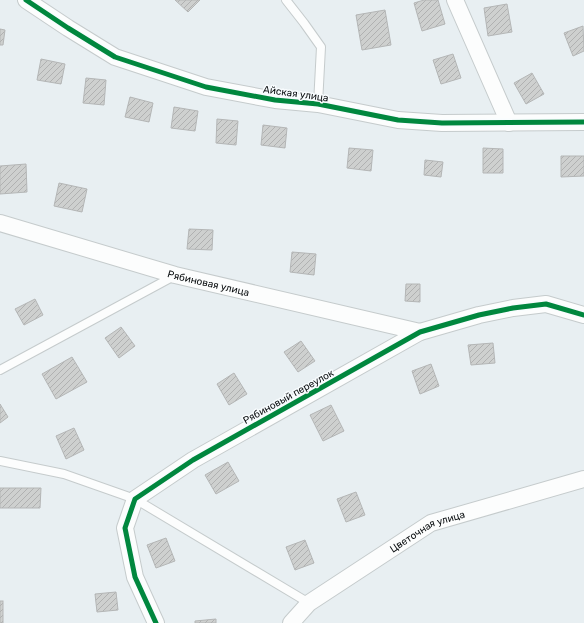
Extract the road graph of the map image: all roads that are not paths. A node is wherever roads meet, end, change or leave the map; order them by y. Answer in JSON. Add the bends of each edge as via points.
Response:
{"nodes":[{"id":1,"x":26,"y":0,"type":"edge"},
{"id":2,"x":286,"y":0,"type":"edge"},
{"id":3,"x":455,"y":0,"type":"edge"},
{"id":4,"x":318,"y":104,"type":"junction"},
{"id":5,"x":584,"y":122,"type":"edge"},
{"id":6,"x":509,"y":123,"type":"junction"},
{"id":7,"x":0,"y":223,"type":"edge"},
{"id":8,"x":174,"y":276,"type":"junction"},
{"id":9,"x":584,"y":315,"type":"edge"},
{"id":10,"x":420,"y":332,"type":"junction"},
{"id":11,"x":0,"y":370,"type":"edge"},
{"id":12,"x":0,"y":461,"type":"edge"},
{"id":13,"x":584,"y":479,"type":"edge"},
{"id":14,"x":135,"y":498,"type":"junction"},
{"id":15,"x":309,"y":603,"type":"junction"},
{"id":16,"x":156,"y":623,"type":"edge"},
{"id":17,"x":291,"y":623,"type":"edge"}],
"edges":[{"from":1,"to":4,"type":"street","name":"Айская улица","via":[[115,58],[206,87],[275,100]]},
{"from":2,"to":4,"type":"lane","via":[[321,47]]},
{"from":3,"to":6,"type":"street"},
{"from":4,"to":6,"type":"street","name":"Айская улица","via":[[398,120]]},
{"from":5,"to":6,"type":"street","name":"Айская улица"},
{"from":7,"to":8,"type":"street","name":"Рябиновая улица"},
{"from":8,"to":10,"type":"street","name":"Рябиновая улица"},
{"from":8,"to":11,"type":"lane"},
{"from":9,"to":10,"type":"street","name":"Рябиновый переулок","via":[[546,304],[479,315]]},
{"from":10,"to":14,"type":"street","name":"Рябиновый переулок","via":[[194,460]]},
{"from":12,"to":14,"type":"lane","via":[[64,474]]},
{"from":13,"to":15,"type":"street","name":"Цветочная улица","via":[[430,523]]},
{"from":14,"to":15,"type":"lane"},
{"from":14,"to":16,"type":"street","via":[[125,528],[135,577]]},
{"from":15,"to":17,"type":"street","name":"Цветочная улица"}]}
